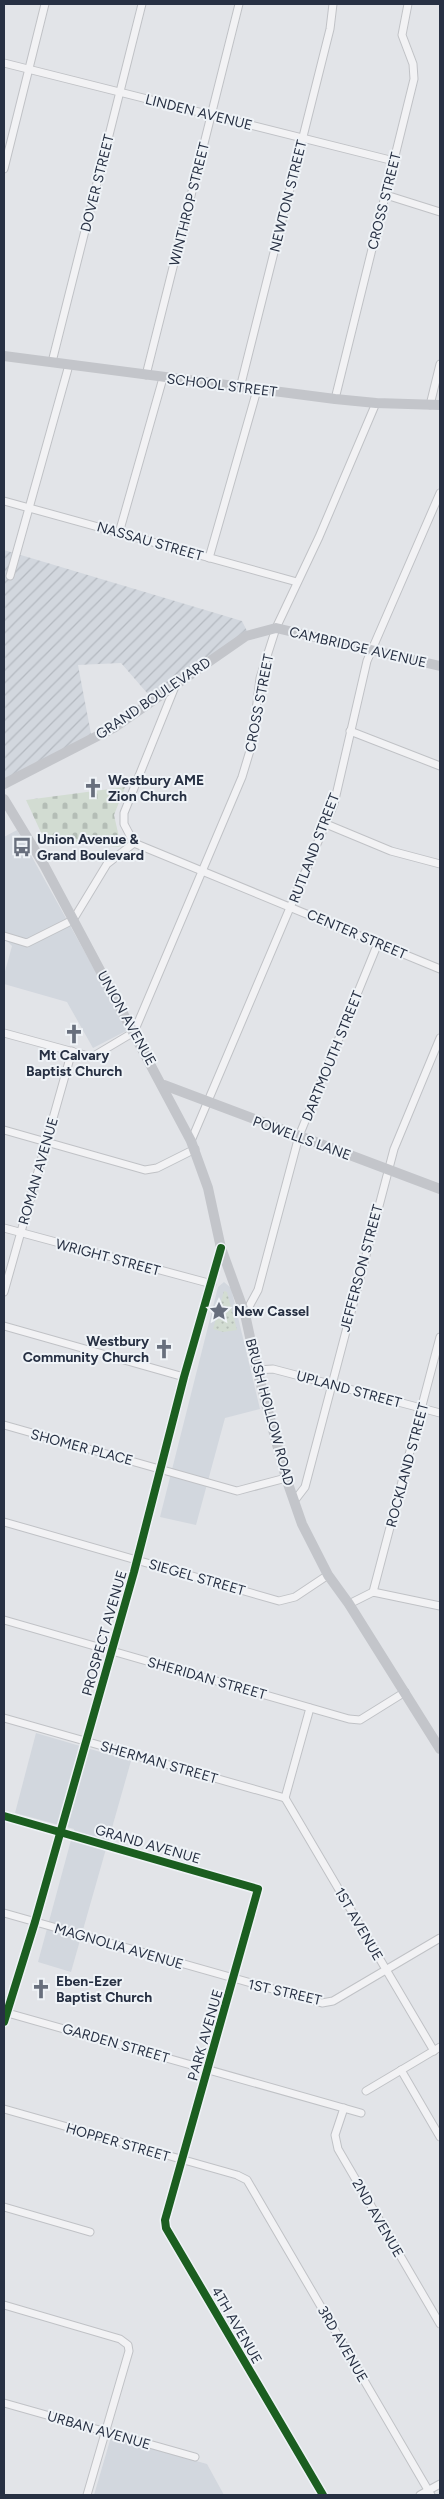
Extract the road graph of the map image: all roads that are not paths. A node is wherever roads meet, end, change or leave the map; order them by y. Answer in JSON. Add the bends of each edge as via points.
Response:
{"nodes":[{"id":1,"x":45,"y":4,"type":"edge"},
{"id":2,"x":142,"y":4,"type":"edge"},
{"id":3,"x":239,"y":4,"type":"edge"},
{"id":4,"x":333,"y":4,"type":"edge"},
{"id":5,"x":408,"y":4,"type":"edge"},
{"id":6,"x":4,"y":63,"type":"edge"},
{"id":7,"x":29,"y":69,"type":"junction"},
{"id":8,"x":120,"y":92,"type":"junction"},
{"id":9,"x":212,"y":115,"type":"junction"},
{"id":10,"x":303,"y":137,"type":"junction"},
{"id":11,"x":394,"y":160,"type":"junction"},
{"id":12,"x":4,"y":169,"type":"edge"},
{"id":13,"x":386,"y":195,"type":"junction"},
{"id":14,"x":440,"y":212,"type":"edge"},
{"id":15,"x":4,"y":356,"type":"edge"},
{"id":16,"x":52,"y":362,"type":"junction"},
{"id":17,"x":440,"y":364,"type":"edge"},
{"id":18,"x":69,"y":365,"type":"junction"},
{"id":19,"x":146,"y":375,"type":"junction"},
{"id":20,"x":163,"y":378,"type":"junction"},
{"id":21,"x":240,"y":388,"type":"junction"},
{"id":22,"x":257,"y":390,"type":"junction"},
{"id":23,"x":335,"y":399,"type":"junction"},
{"id":24,"x":376,"y":403,"type":"junction"},
{"id":25,"x":435,"y":405,"type":"edge"},
{"id":26,"x":440,"y":493,"type":"edge"},
{"id":27,"x":4,"y":501,"type":"edge"},
{"id":28,"x":29,"y":508,"type":"junction"},
{"id":29,"x":119,"y":533,"type":"junction"},
{"id":30,"x":210,"y":558,"type":"junction"},
{"id":31,"x":10,"y":576,"type":"dead end"},
{"id":32,"x":297,"y":582,"type":"junction"},
{"id":33,"x":276,"y":628,"type":"junction"},
{"id":34,"x":371,"y":650,"type":"junction"},
{"id":35,"x":440,"y":666,"type":"edge"},
{"id":36,"x":177,"y":684,"type":"junction"},
{"id":37,"x":350,"y":731,"type":"junction"},
{"id":38,"x":440,"y":766,"type":"edge"},
{"id":39,"x":4,"y":784,"type":"edge"},
{"id":40,"x":4,"y":800,"type":"edge"},
{"id":41,"x":326,"y":824,"type":"junction"},
{"id":42,"x":134,"y":843,"type":"junction"},
{"id":43,"x":440,"y":864,"type":"edge"},
{"id":44,"x":202,"y":870,"type":"junction"},
{"id":45,"x":291,"y":907,"type":"junction"},
{"id":46,"x":73,"y":920,"type":"junction"},
{"id":47,"x":4,"y":936,"type":"edge"},
{"id":48,"x":378,"y":943,"type":"junction"},
{"id":49,"x":440,"y":969,"type":"edge"},
{"id":50,"x":4,"y":1032,"type":"edge"},
{"id":51,"x":134,"y":1032,"type":"junction"},
{"id":52,"x":440,"y":1038,"type":"edge"},
{"id":53,"x":72,"y":1051,"type":"junction"},
{"id":54,"x":164,"y":1085,"type":"junction"},
{"id":55,"x":209,"y":1104,"type":"junction"},
{"id":56,"x":4,"y":1130,"type":"edge"},
{"id":57,"x":299,"y":1136,"type":"junction"},
{"id":58,"x":46,"y":1142,"type":"junction"},
{"id":59,"x":193,"y":1145,"type":"junction"},
{"id":60,"x":388,"y":1170,"type":"junction"},
{"id":61,"x":440,"y":1189,"type":"edge"},
{"id":62,"x":4,"y":1228,"type":"edge"},
{"id":63,"x":20,"y":1233,"type":"junction"},
{"id":64,"x":221,"y":1248,"type":"junction"},
{"id":65,"x":212,"y":1284,"type":"junction"},
{"id":66,"x":4,"y":1292,"type":"edge"},
{"id":67,"x":245,"y":1314,"type":"junction"},
{"id":68,"x":4,"y":1326,"type":"edge"},
{"id":69,"x":440,"y":1337,"type":"edge"},
{"id":70,"x":257,"y":1370,"type":"junction"},
{"id":71,"x":184,"y":1377,"type":"junction"},
{"id":72,"x":331,"y":1384,"type":"junction"},
{"id":73,"x":421,"y":1408,"type":"junction"},
{"id":74,"x":440,"y":1413,"type":"edge"},
{"id":75,"x":4,"y":1425,"type":"edge"},
{"id":76,"x":161,"y":1469,"type":"junction"},
{"id":77,"x":286,"y":1478,"type":"junction"},
{"id":78,"x":295,"y":1500,"type":"junction"},
{"id":79,"x":4,"y":1522,"type":"edge"},
{"id":80,"x":138,"y":1560,"type":"junction"},
{"id":81,"x":328,"y":1576,"type":"junction"},
{"id":82,"x":373,"y":1592,"type":"junction"},
{"id":83,"x":349,"y":1604,"type":"junction"},
{"id":84,"x":440,"y":1606,"type":"edge"},
{"id":85,"x":4,"y":1620,"type":"edge"},
{"id":86,"x":112,"y":1650,"type":"junction"},
{"id":87,"x":405,"y":1692,"type":"junction"},
{"id":88,"x":310,"y":1708,"type":"junction"},
{"id":89,"x":4,"y":1718,"type":"edge"},
{"id":90,"x":86,"y":1741,"type":"junction"},
{"id":91,"x":440,"y":1750,"type":"edge"},
{"id":92,"x":285,"y":1798,"type":"junction"},
{"id":93,"x":4,"y":1816,"type":"edge"},
{"id":94,"x":60,"y":1832,"type":"junction"},
{"id":95,"x":4,"y":1913,"type":"edge"},
{"id":96,"x":251,"y":1917,"type":"joint"},
{"id":97,"x":35,"y":1922,"type":"junction"},
{"id":98,"x":440,"y":1938,"type":"edge"},
{"id":99,"x":385,"y":1969,"type":"junction"},
{"id":100,"x":234,"y":1979,"type":"junction"},
{"id":101,"x":5,"y":2015,"type":"edge"},
{"id":102,"x":437,"y":2049,"type":"edge"},
{"id":103,"x":208,"y":2069,"type":"junction"},
{"id":104,"x":401,"y":2070,"type":"junction"},
{"id":105,"x":366,"y":2091,"type":"dead end"},
{"id":106,"x":344,"y":2108,"type":"junction"},
{"id":107,"x":4,"y":2109,"type":"edge"},
{"id":108,"x":361,"y":2113,"type":"dead end"},
{"id":109,"x":440,"y":2137,"type":"edge"},
{"id":110,"x":182,"y":2160,"type":"junction"},
{"id":111,"x":254,"y":2193,"type":"joint"},
{"id":112,"x":4,"y":2207,"type":"edge"},
{"id":113,"x":90,"y":2232,"type":"dead end"},
{"id":114,"x":4,"y":2305,"type":"edge"},
{"id":115,"x":440,"y":2324,"type":"edge"},
{"id":116,"x":4,"y":2403,"type":"edge"},
{"id":117,"x":105,"y":2432,"type":"junction"},
{"id":118,"x":195,"y":2457,"type":"dead end"},
{"id":119,"x":440,"y":2484,"type":"edge"},
{"id":120,"x":430,"y":2493,"type":"edge"},
{"id":121,"x":87,"y":2495,"type":"edge"},
{"id":122,"x":323,"y":2495,"type":"edge"},
{"id":123,"x":420,"y":2495,"type":"edge"}],
"edges":[{"from":1,"to":7,"type":"street"},
{"from":2,"to":8,"type":"street","name":"DOVER STREET"},
{"from":3,"to":9,"type":"street","name":"WINTHROP STREET"},
{"from":4,"to":10,"type":"street","name":"NEWTON STREET","via":[[330,29]]},
{"from":5,"to":11,"type":"street","name":"CROSS STREET","via":[[402,36],[413,64],[414,79]]},
{"from":6,"to":7,"type":"street","name":"LINDEN AVENUE"},
{"from":7,"to":8,"type":"street","name":"LINDEN AVENUE"},
{"from":7,"to":12,"type":"street"},
{"from":8,"to":9,"type":"street","name":"LINDEN AVENUE"},
{"from":8,"to":16,"type":"street","name":"DOVER STREET"},
{"from":9,"to":10,"type":"street","name":"LINDEN AVENUE"},
{"from":9,"to":19,"type":"street","name":"WINTHROP STREET"},
{"from":10,"to":11,"type":"street","name":"LINDEN AVENUE"},
{"from":10,"to":21,"type":"street","name":"NEWTON STREET"},
{"from":11,"to":13,"type":"street","name":"CROSS STREET"},
{"from":13,"to":14,"type":"street"},
{"from":13,"to":23,"type":"street","name":"CROSS STREET"},
{"from":15,"to":16,"type":"main road","name":"SCHOOL STREET"},
{"from":16,"to":18,"type":"main road","name":"SCHOOL STREET"},
{"from":17,"to":25,"type":"street"},
{"from":18,"to":19,"type":"main road","name":"SCHOOL STREET"},
{"from":18,"to":28,"type":"street"},
{"from":19,"to":20,"type":"main road","name":"SCHOOL STREET"},
{"from":20,"to":21,"type":"main road","name":"SCHOOL STREET"},
{"from":20,"to":29,"type":"street"},
{"from":21,"to":22,"type":"main road","name":"SCHOOL STREET"},
{"from":22,"to":23,"type":"main road","name":"SCHOOL STREET"},
{"from":22,"to":30,"type":"street"},
{"from":23,"to":24,"type":"main road","name":"SCHOOL STREET"},
{"from":24,"to":25,"type":"main road","name":"SCHOOL STREET"},
{"from":24,"to":32,"type":"street","name":"CROSS STREET"},
{"from":26,"to":34,"type":"street","name":"RUTLAND STREET"},
{"from":27,"to":28,"type":"street","name":"NASSAU STREET"},
{"from":28,"to":29,"type":"street","name":"NASSAU STREET"},
{"from":28,"to":31,"type":"street"},
{"from":29,"to":30,"type":"street","name":"NASSAU STREET"},
{"from":30,"to":32,"type":"street","name":"NASSAU STREET"},
{"from":32,"to":33,"type":"street","name":"CROSS STREET"},
{"from":33,"to":34,"type":"main road","name":"CAMBRIDGE AVENUE"},
{"from":33,"to":36,"type":"main road","name":"GRAND BOULEVARD","via":[[246,636]]},
{"from":33,"to":44,"type":"street","name":"CROSS STREET","via":[[260,678],[252,744],[242,777]]},
{"from":34,"to":35,"type":"main road","name":"CAMBRIDGE AVENUE"},
{"from":34,"to":37,"type":"street","name":"RUTLAND STREET"},
{"from":36,"to":39,"type":"main road","name":"GRAND BOULEVARD","via":[[115,727]]},
{"from":36,"to":42,"type":"street","via":[[124,814],[124,824]]},
{"from":37,"to":38,"type":"street"},
{"from":37,"to":41,"type":"street","name":"RUTLAND STREET","via":[[334,804]]},
{"from":40,"to":46,"type":"main road","name":"UNION AVENUE"},
{"from":41,"to":43,"type":"street","via":[[391,851]]},
{"from":41,"to":45,"type":"street","name":"RUTLAND STREET"},
{"from":42,"to":44,"type":"street","name":"CENTER STREET"},
{"from":42,"to":46,"type":"street","via":[[107,864]]},
{"from":44,"to":45,"type":"street","name":"CENTER STREET"},
{"from":44,"to":51,"type":"street","name":"CROSS STREET"},
{"from":45,"to":48,"type":"street","name":"CENTER STREET"},
{"from":45,"to":55,"type":"street","name":"RUTLAND STREET"},
{"from":46,"to":47,"type":"street","via":[[27,943]]},
{"from":46,"to":51,"type":"main road","name":"UNION AVENUE"},
{"from":48,"to":49,"type":"street","name":"CENTER STREET"},
{"from":48,"to":57,"type":"street","name":"DARTMOUTH STREET"},
{"from":50,"to":53,"type":"street"},
{"from":51,"to":53,"type":"street","via":[[92,1057]]},
{"from":51,"to":54,"type":"main road","name":"UNION AVENUE"},
{"from":52,"to":60,"type":"street","name":"JEFFERSON STREET"},
{"from":53,"to":58,"type":"street","name":"ROMAN AVENUE"},
{"from":54,"to":55,"type":"main road","name":"POWELLS LANE"},
{"from":54,"to":59,"type":"main road","name":"UNION AVENUE"},
{"from":55,"to":57,"type":"main road","name":"POWELLS LANE"},
{"from":55,"to":59,"type":"street","name":"RUTLAND STREET"},
{"from":56,"to":58,"type":"street"},
{"from":57,"to":60,"type":"main road","name":"POWELLS LANE"},
{"from":57,"to":67,"type":"street","name":"DARTMOUTH STREET","via":[[258,1290]]},
{"from":58,"to":59,"type":"street","via":[[144,1170],[157,1168]]},
{"from":58,"to":63,"type":"street","name":"ROMAN AVENUE"},
{"from":59,"to":64,"type":"main road","name":"UNION AVENUE","via":[[208,1188]]},
{"from":60,"to":61,"type":"main road","name":"POWELLS LANE"},
{"from":60,"to":72,"type":"street","name":"JEFFERSON STREET"},
{"from":62,"to":63,"type":"street","name":"WRIGHT STREET"},
{"from":63,"to":65,"type":"street","name":"WRIGHT STREET"},
{"from":63,"to":66,"type":"street","name":"ROMAN AVENUE"},
{"from":64,"to":65,"type":"main road","name":"PROSPECT AVENUE"},
{"from":64,"to":67,"type":"main road","name":"BRUSH HOLLOW ROAD"},
{"from":65,"to":71,"type":"main road","name":"PROSPECT AVENUE"},
{"from":67,"to":70,"type":"main road","name":"BRUSH HOLLOW ROAD"},
{"from":68,"to":71,"type":"street"},
{"from":69,"to":73,"type":"street","name":"ROCKLAND STREET"},
{"from":70,"to":72,"type":"street","name":"UPLAND STREET","via":[[273,1369]]},
{"from":70,"to":77,"type":"main road","name":"BRUSH HOLLOW ROAD"},
{"from":71,"to":76,"type":"main road","name":"PROSPECT AVENUE"},
{"from":72,"to":73,"type":"street","name":"UPLAND STREET"},
{"from":72,"to":78,"type":"street","name":"JEFFERSON STREET","via":[[305,1487]]},
{"from":73,"to":74,"type":"street","name":"UPLAND STREET"},
{"from":73,"to":82,"type":"street","name":"ROCKLAND STREET"},
{"from":75,"to":76,"type":"street","name":"SHOMER PLACE"},
{"from":76,"to":77,"type":"street","name":"SHOMER PLACE","via":[[237,1492]]},
{"from":76,"to":80,"type":"main road","name":"PROSPECT AVENUE"},
{"from":77,"to":78,"type":"main road","name":"BRUSH HOLLOW ROAD"},
{"from":78,"to":81,"type":"main road","name":"BRUSH HOLLOW ROAD","via":[[302,1524]]},
{"from":79,"to":80,"type":"street","name":"SIEGEL STREET"},
{"from":80,"to":81,"type":"street","name":"SIEGEL STREET","via":[[279,1601],[295,1597]]},
{"from":80,"to":86,"type":"main road","name":"PROSPECT AVENUE"},
{"from":81,"to":83,"type":"main road","name":"BRUSH HOLLOW ROAD"},
{"from":82,"to":83,"type":"street"},
{"from":82,"to":84,"type":"street"},
{"from":83,"to":87,"type":"main road","name":"BRUSH HOLLOW ROAD"},
{"from":85,"to":86,"type":"street","name":"SHERIDAN STREET"},
{"from":86,"to":88,"type":"street","name":"SHERIDAN STREET"},
{"from":86,"to":90,"type":"main road","name":"PROSPECT AVENUE"},
{"from":87,"to":88,"type":"street","name":"SHERIDAN STREET","via":[[360,1720]]},
{"from":87,"to":91,"type":"main road","name":"BRUSH HOLLOW ROAD"},
{"from":88,"to":92,"type":"street"},
{"from":89,"to":90,"type":"street","name":"SHERMAN STREET"},
{"from":90,"to":92,"type":"street","name":"SHERMAN STREET"},
{"from":90,"to":94,"type":"main road","name":"PROSPECT AVENUE"},
{"from":92,"to":99,"type":"street","name":"1ST AVENUE"},
{"from":93,"to":94,"type":"street","name":"GRAND AVENUE"},
{"from":94,"to":96,"type":"street","name":"GRAND AVENUE","via":[[254,1887],[258,1893]]},
{"from":94,"to":97,"type":"main road","name":"PROSPECT AVENUE"},
{"from":95,"to":97,"type":"street","name":"MAGNOLIA AVENUE"},
{"from":96,"to":100,"type":"street","name":"PARK AVENUE"},
{"from":97,"to":100,"type":"street","name":"MAGNOLIA AVENUE"},
{"from":97,"to":101,"type":"main road","name":"PROSPECT AVENUE"},
{"from":98,"to":99,"type":"street","name":"1ST STREET"},
{"from":99,"to":100,"type":"street","name":"1ST STREET","via":[[333,2000],[322,2003]]},
{"from":99,"to":102,"type":"street","name":"1ST AVENUE"},
{"from":100,"to":103,"type":"street","name":"PARK AVENUE"},
{"from":101,"to":103,"type":"street","name":"GARDEN STREET"},
{"from":102,"to":104,"type":"street"},
{"from":103,"to":106,"type":"street","name":"GARDEN STREET"},
{"from":103,"to":110,"type":"street","name":"PARK AVENUE"},
{"from":104,"to":105,"type":"street"},
{"from":104,"to":109,"type":"street"},
{"from":106,"to":108,"type":"street","name":"GARDEN STREET"},
{"from":106,"to":115,"type":"street","name":"2ND AVENUE","via":[[335,2135],[338,2149]]},
{"from":107,"to":110,"type":"street","name":"HOPPER STREET"},
{"from":110,"to":111,"type":"street","name":"HOPPER STREET","via":[[244,2178]]},
{"from":110,"to":122,"type":"street","name":"4TH AVENUE","via":[[165,2220],[166,2228]]},
{"from":111,"to":120,"type":"street","name":"3RD AVENUE"},
{"from":112,"to":113,"type":"street"},
{"from":114,"to":117,"type":"street","via":[[120,2339],[128,2345]]},
{"from":116,"to":117,"type":"street","name":"URBAN AVENUE"},
{"from":117,"to":118,"type":"street","name":"URBAN AVENUE"},
{"from":117,"to":121,"type":"street"},
{"from":119,"to":120,"type":"street"},
{"from":120,"to":123,"type":"street"}]}
